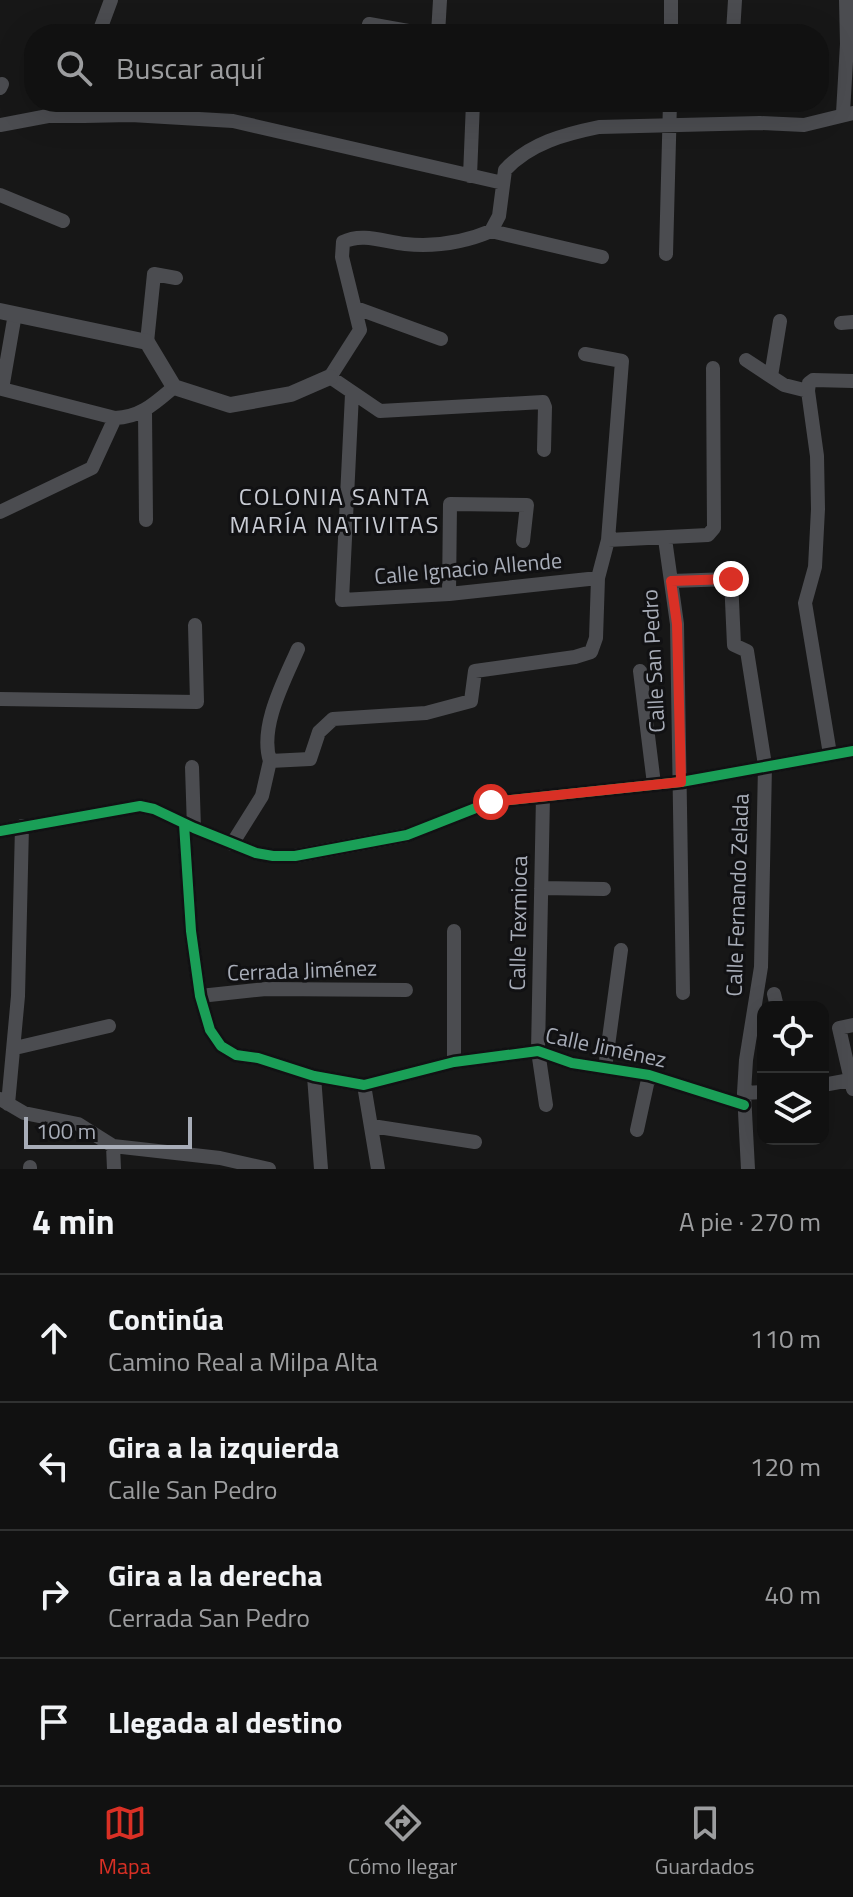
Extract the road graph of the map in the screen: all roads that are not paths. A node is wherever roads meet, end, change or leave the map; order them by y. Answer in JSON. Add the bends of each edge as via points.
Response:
{"nodes":[{"id":1,"x":111,"y":0,"type":"edge"},
{"id":2,"x":440,"y":0,"type":"edge"},
{"id":3,"x":671,"y":0,"type":"edge"},
{"id":4,"x":735,"y":0,"type":"edge"},
{"id":5,"x":846,"y":0,"type":"edge"},
{"id":6,"x":102,"y":24,"type":"edge"},
{"id":7,"x":439,"y":24,"type":"edge"},
{"id":8,"x":671,"y":24,"type":"edge"},
{"id":9,"x":734,"y":24,"type":"edge"},
{"id":10,"x":69,"y":112,"type":"edge"},
{"id":11,"x":108,"y":112,"type":"edge"},
{"id":12,"x":473,"y":112,"type":"edge"},
{"id":13,"x":670,"y":112,"type":"edge"},
{"id":14,"x":848,"y":113,"type":"edge"},
{"id":15,"x":0,"y":125,"type":"edge"},
{"id":16,"x":669,"y":126,"type":"junction"},
{"id":17,"x":470,"y":176,"type":"junction"},
{"id":18,"x":503,"y":183,"type":"junction"},
{"id":19,"x":0,"y":195,"type":"edge"},
{"id":20,"x":63,"y":221,"type":"dead end"},
{"id":21,"x":491,"y":231,"type":"junction"},
{"id":22,"x":666,"y":254,"type":"dead end"},
{"id":23,"x":602,"y":257,"type":"dead end"},
{"id":24,"x":176,"y":278,"type":"dead end"},
{"id":25,"x":356,"y":308,"type":"junction"},
{"id":26,"x":7,"y":313,"type":"edge"},
{"id":27,"x":780,"y":321,"type":"dead end"},
{"id":28,"x":441,"y":339,"type":"dead end"},
{"id":29,"x":147,"y":342,"type":"junction"},
{"id":30,"x":585,"y":354,"type":"dead end"},
{"id":31,"x":746,"y":360,"type":"dead end"},
{"id":32,"x":713,"y":368,"type":"dead end"},
{"id":33,"x":771,"y":376,"type":"junction"},
{"id":34,"x":330,"y":377,"type":"junction"},
{"id":35,"x":853,"y":381,"type":"edge"},
{"id":36,"x":810,"y":386,"type":"junction"},
{"id":37,"x":174,"y":387,"type":"junction"},
{"id":38,"x":352,"y":394,"type":"junction"},
{"id":39,"x":145,"y":411,"type":"junction"},
{"id":40,"x":115,"y":418,"type":"junction"},
{"id":41,"x":544,"y":450,"type":"dead end"},
{"id":42,"x":0,"y":512,"type":"edge"},
{"id":43,"x":146,"y":520,"type":"dead end"},
{"id":44,"x":665,"y":539,"type":"junction"},
{"id":45,"x":608,"y":540,"type":"junction"},
{"id":46,"x":523,"y":541,"type":"dead end"},
{"id":47,"x":598,"y":578,"type":"junction"},
{"id":48,"x":671,"y":581,"type":"junction"},
{"id":49,"x":449,"y":594,"type":"junction"},
{"id":50,"x":195,"y":625,"type":"dead end"},
{"id":51,"x":298,"y":649,"type":"dead end"},
{"id":52,"x":640,"y":671,"type":"dead end"},
{"id":53,"x":0,"y":699,"type":"edge"},
{"id":54,"x":853,"y":751,"type":"edge"},
{"id":55,"x":830,"y":754,"type":"junction"},
{"id":56,"x":270,"y":761,"type":"junction"},
{"id":57,"x":765,"y":765,"type":"junction"},
{"id":58,"x":192,"y":767,"type":"dead end"},
{"id":59,"x":681,"y":782,"type":"junction"},
{"id":60,"x":654,"y":784,"type":"junction"},
{"id":61,"x":543,"y":796,"type":"junction"},
{"id":62,"x":22,"y":826,"type":"junction"},
{"id":63,"x":189,"y":826,"type":"junction"},
{"id":64,"x":0,"y":831,"type":"edge"},
{"id":65,"x":232,"y":844,"type":"junction"},
{"id":66,"x":541,"y":888,"type":"junction"},
{"id":67,"x":604,"y":889,"type":"dead end"},
{"id":68,"x":454,"y":931,"type":"dead end"},
{"id":69,"x":621,"y":950,"type":"dead end"},
{"id":70,"x":406,"y":990,"type":"dead end"},
{"id":71,"x":683,"y":993,"type":"dead end"},
{"id":72,"x":200,"y":996,"type":"junction"},
{"id":73,"x":109,"y":1026,"type":"dead end"},
{"id":74,"x":846,"y":1026,"type":"edge"},
{"id":75,"x":15,"y":1048,"type":"junction"},
{"id":76,"x":538,"y":1051,"type":"junction"},
{"id":77,"x":454,"y":1062,"type":"junction"},
{"id":78,"x":605,"y":1068,"type":"junction"},
{"id":79,"x":649,"y":1075,"type":"junction"},
{"id":80,"x":314,"y":1076,"type":"junction"},
{"id":81,"x":851,"y":1084,"type":"edge"},
{"id":82,"x":364,"y":1085,"type":"junction"},
{"id":83,"x":829,"y":1085,"type":"edge"},
{"id":84,"x":757,"y":1094,"type":"edge"},
{"id":85,"x":744,"y":1099,"type":"junction"},
{"id":86,"x":4,"y":1102,"type":"edge"},
{"id":87,"x":546,"y":1105,"type":"dead end"},
{"id":88,"x":372,"y":1126,"type":"junction"},
{"id":89,"x":637,"y":1130,"type":"dead end"},
{"id":90,"x":475,"y":1142,"type":"dead end"},
{"id":91,"x":113,"y":1146,"type":"junction"},
{"id":92,"x":114,"y":1169,"type":"edge"},
{"id":93,"x":269,"y":1169,"type":"edge"},
{"id":94,"x":321,"y":1169,"type":"edge"},
{"id":95,"x":378,"y":1169,"type":"edge"},
{"id":96,"x":748,"y":1169,"type":"edge"}],
"edges":[{"from":1,"to":6,"type":"street"},
{"from":2,"to":7,"type":"street"},
{"from":3,"to":8,"type":"street"},
{"from":4,"to":9,"type":"street"},
{"from":5,"to":14,"type":"street"},
{"from":10,"to":15,"type":"street"},
{"from":11,"to":17,"type":"street","via":[[233,121]]},
{"from":12,"to":17,"type":"street"},
{"from":13,"to":16,"type":"street"},
{"from":14,"to":16,"type":"street","via":[[804,125]]},
{"from":16,"to":18,"type":"street","via":[[599,127],[551,140],[515,159],[505,170]]},
{"from":16,"to":22,"type":"street"},
{"from":17,"to":18,"type":"street"},
{"from":18,"to":21,"type":"street","via":[[499,216]]},
{"from":19,"to":20,"type":"street"},
{"from":21,"to":23,"type":"street"},
{"from":21,"to":25,"type":"street","via":[[454,244],[348,240],[341,248]]},
{"from":24,"to":29,"type":"street","via":[[154,274]]},
{"from":25,"to":28,"type":"street"},
{"from":25,"to":34,"type":"street","via":[[360,330]]},
{"from":26,"to":29,"type":"street"},
{"from":26,"to":40,"type":"street","via":[[2,389]]},
{"from":27,"to":33,"type":"street"},
{"from":29,"to":37,"type":"street"},
{"from":30,"to":45,"type":"street","via":[[622,361]]},
{"from":31,"to":33,"type":"street"},
{"from":32,"to":44,"type":"street","via":[[714,528],[708,535]]},
{"from":33,"to":36,"type":"street","via":[[784,385]]},
{"from":34,"to":37,"type":"street","via":[[291,394],[230,405]]},
{"from":34,"to":38,"type":"street"},
{"from":35,"to":36,"type":"street"},
{"from":36,"to":55,"type":"street","via":[[818,509],[815,567],[805,603]]},
{"from":37,"to":39,"type":"street"},
{"from":38,"to":41,"type":"street","via":[[380,411],[543,402]]},
{"from":38,"to":49,"type":"street","name":"Calle Ignacio Allende","via":[[342,600]]},
{"from":39,"to":40,"type":"street"},
{"from":39,"to":43,"type":"street"},
{"from":40,"to":42,"type":"street","via":[[92,468]]},
{"from":44,"to":45,"type":"street"},
{"from":44,"to":48,"type":"street","name":"Calle San Pedro"},
{"from":45,"to":47,"type":"street"},
{"from":46,"to":49,"type":"street","via":[[527,505],[450,504]]},
{"from":47,"to":49,"type":"street","name":"Calle Ignacio Allende"},
{"from":47,"to":56,"type":"street","via":[[591,652],[475,671],[471,701],[426,713],[333,719],[319,732],[310,759]]},
{"from":48,"to":57,"type":"street","name":"Calle Fernando Zelada","via":[[731,579],[734,645],[747,651]]},
{"from":48,"to":59,"type":"street","name":"Calle San Pedro"},
{"from":50,"to":53,"type":"street","via":[[197,702]]},
{"from":51,"to":56,"type":"street","via":[[275,701],[266,749]]},
{"from":52,"to":60,"type":"street"},
{"from":54,"to":55,"type":"street"},
{"from":55,"to":57,"type":"street"},
{"from":56,"to":65,"type":"street","via":[[262,796]]},
{"from":57,"to":59,"type":"street"},
{"from":57,"to":85,"type":"street","name":"Calle Fernando Zelada","via":[[761,967]]},
{"from":58,"to":63,"type":"street"},
{"from":59,"to":60,"type":"street"},
{"from":59,"to":71,"type":"street","name":"Calle San Pedro"},
{"from":60,"to":61,"type":"street"},
{"from":61,"to":65,"type":"street","via":[[491,802],[407,835],[295,856],[273,856]]},
{"from":61,"to":66,"type":"street","name":"Calle Texmioca"},
{"from":62,"to":63,"type":"street","via":[[140,806]]},
{"from":62,"to":64,"type":"street"},
{"from":62,"to":75,"type":"street"},
{"from":63,"to":65,"type":"street"},
{"from":63,"to":72,"type":"street","via":[[191,931]]},
{"from":66,"to":67,"type":"street"},
{"from":66,"to":76,"type":"street","name":"Calle Texmioca"},
{"from":68,"to":77,"type":"street"},
{"from":69,"to":78,"type":"street"},
{"from":70,"to":72,"type":"street","name":"Cerrada Jiménez","via":[[266,989]]},
{"from":72,"to":80,"type":"street","via":[[221,1046]]},
{"from":73,"to":75,"type":"street"},
{"from":74,"to":81,"type":"street"},
{"from":75,"to":86,"type":"street"},
{"from":76,"to":77,"type":"street","name":"Calle Jiménez"},
{"from":76,"to":78,"type":"street","name":"Calle Jiménez"},
{"from":76,"to":87,"type":"street","name":"Calle Texmioca"},
{"from":77,"to":82,"type":"street","name":"Calle Jiménez"},
{"from":78,"to":79,"type":"street","name":"Calle Jiménez"},
{"from":79,"to":85,"type":"street","name":"Calle Jiménez"},
{"from":79,"to":89,"type":"street"},
{"from":80,"to":82,"type":"street"},
{"from":80,"to":94,"type":"street"},
{"from":81,"to":83,"type":"street"},
{"from":82,"to":88,"type":"street"},
{"from":84,"to":85,"type":"street","name":"Calle Jiménez"},
{"from":85,"to":96,"type":"street","name":"Calle Fernando Zelada"},
{"from":86,"to":91,"type":"street","via":[[24,1113],[78,1124]]},
{"from":88,"to":90,"type":"street"},
{"from":88,"to":95,"type":"street"},
{"from":91,"to":92,"type":"street"},
{"from":91,"to":93,"type":"street"}]}
